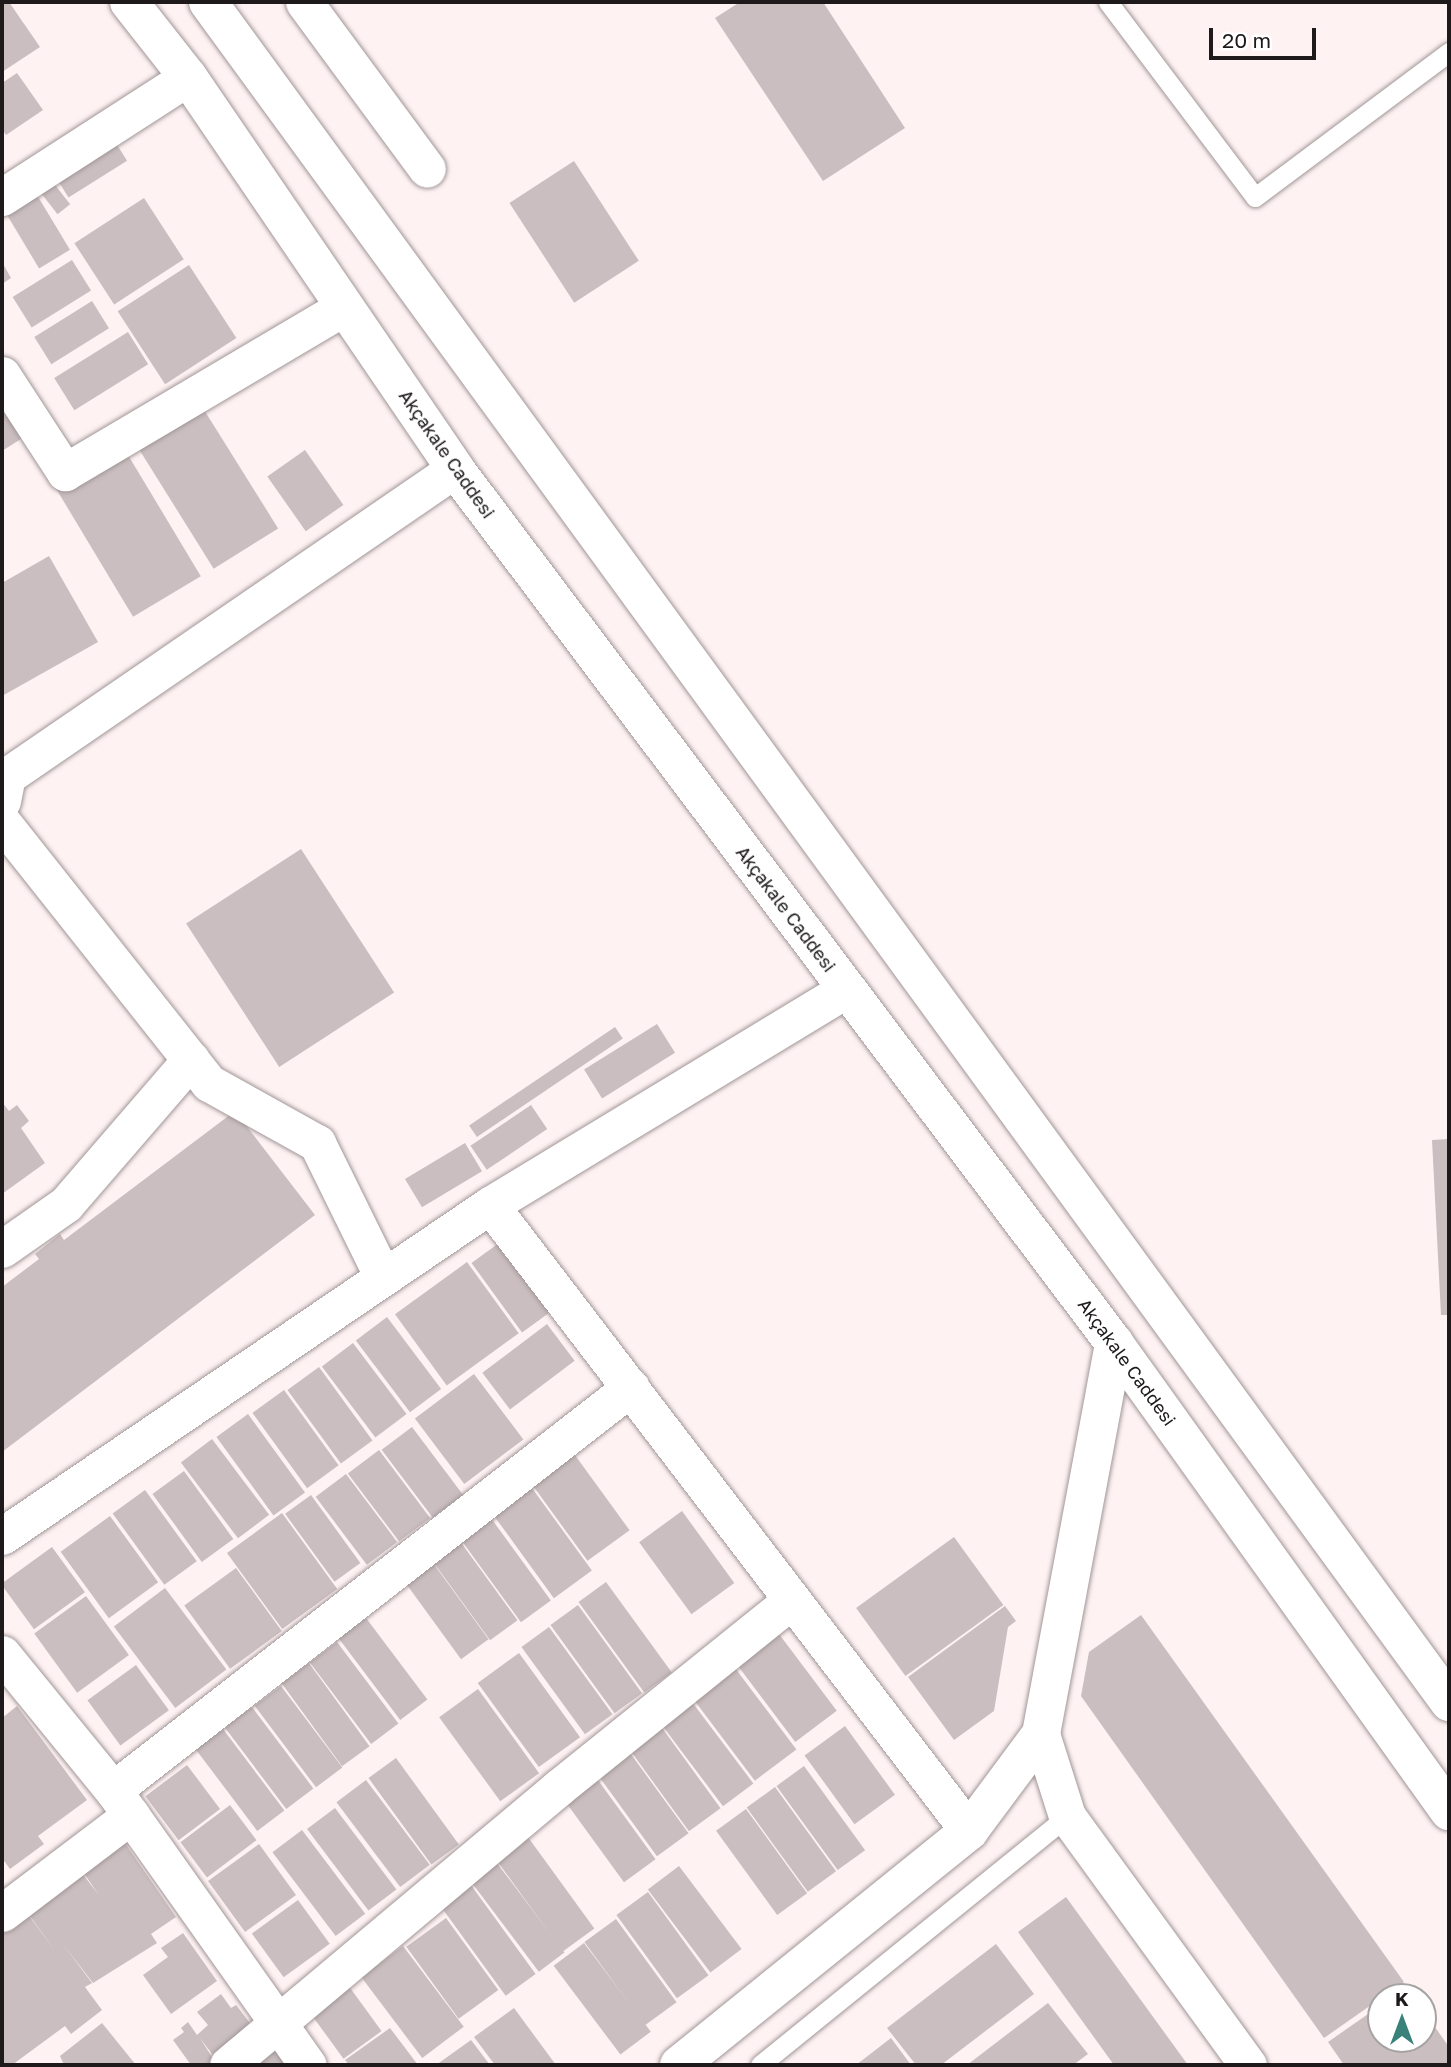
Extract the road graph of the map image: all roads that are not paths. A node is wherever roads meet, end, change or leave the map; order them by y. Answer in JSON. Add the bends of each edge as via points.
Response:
{"nodes":[{"id":1,"x":130,"y":2,"type":"edge"},
{"id":2,"x":208,"y":2,"type":"edge"},
{"id":3,"x":304,"y":2,"type":"edge"},
{"id":4,"x":1108,"y":2,"type":"edge"},
{"id":5,"x":1449,"y":52,"type":"edge"},
{"id":6,"x":188,"y":77,"type":"junction"},
{"id":7,"x":426,"y":169,"type":"dead end"},
{"id":8,"x":2,"y":197,"type":"edge"},
{"id":9,"x":344,"y":307,"type":"junction"},
{"id":10,"x":2,"y":375,"type":"edge"},
{"id":11,"x":455,"y":469,"type":"junction"},
{"id":12,"x":4,"y":784,"type":"edge"},
{"id":13,"x":2,"y":822,"type":"edge"},
{"id":14,"x":847,"y":989,"type":"junction"},
{"id":15,"x":191,"y":1059,"type":"junction"},
{"id":16,"x":490,"y":1205,"type":"junction"},
{"id":17,"x":2,"y":1249,"type":"edge"},
{"id":18,"x":383,"y":1277,"type":"junction"},
{"id":19,"x":1114,"y":1343,"type":"junction"},
{"id":20,"x":631,"y":1387,"type":"junction"},
{"id":21,"x":2,"y":1536,"type":"edge"},
{"id":22,"x":792,"y":1600,"type":"junction"},
{"id":23,"x":2,"y":1654,"type":"edge"},
{"id":24,"x":1443,"y":1681,"type":"edge"},
{"id":25,"x":1041,"y":1734,"type":"junction"},
{"id":26,"x":122,"y":1803,"type":"junction"},
{"id":27,"x":1449,"y":1811,"type":"edge"},
{"id":28,"x":1067,"y":1816,"type":"junction"},
{"id":29,"x":969,"y":1831,"type":"junction"},
{"id":30,"x":2,"y":1913,"type":"edge"},
{"id":31,"x":279,"y":2024,"type":"junction"},
{"id":32,"x":228,"y":2065,"type":"edge"},
{"id":33,"x":308,"y":2065,"type":"edge"},
{"id":34,"x":679,"y":2065,"type":"edge"},
{"id":35,"x":760,"y":2065,"type":"edge"},
{"id":36,"x":1248,"y":2065,"type":"edge"}],
"edges":[{"from":1,"to":6,"type":"main road","name":"Akçakale Caddesi"},
{"from":2,"to":24,"type":"main road"},
{"from":3,"to":7,"type":"street"},
{"from":4,"to":5,"type":"lane","via":[[1255,197]]},
{"from":6,"to":8,"type":"street"},
{"from":6,"to":9,"type":"main road","name":"Akçakale Caddesi"},
{"from":9,"to":10,"type":"street","via":[[65,472]]},
{"from":9,"to":11,"type":"main road","name":"Akçakale Caddesi"},
{"from":11,"to":12,"type":"street"},
{"from":11,"to":14,"type":"main road","name":"Akçakale Caddesi"},
{"from":13,"to":15,"type":"street"},
{"from":14,"to":16,"type":"street"},
{"from":14,"to":19,"type":"main road","name":"Akçakale Caddesi"},
{"from":15,"to":17,"type":"street","via":[[66,1204]]},
{"from":15,"to":18,"type":"street","via":[[209,1083],[317,1143]]},
{"from":16,"to":18,"type":"street"},
{"from":16,"to":20,"type":"street"},
{"from":18,"to":21,"type":"street"},
{"from":19,"to":25,"type":"main road"},
{"from":19,"to":27,"type":"main road","name":"Akçakale Caddesi"},
{"from":20,"to":22,"type":"street"},
{"from":20,"to":26,"type":"street"},
{"from":22,"to":29,"type":"street"},
{"from":22,"to":31,"type":"street","via":[[558,1788]]},
{"from":23,"to":26,"type":"street"},
{"from":25,"to":28,"type":"street"},
{"from":25,"to":29,"type":"main road"},
{"from":26,"to":30,"type":"street"},
{"from":26,"to":31,"type":"street"},
{"from":28,"to":35,"type":"lane"},
{"from":28,"to":36,"type":"street"},
{"from":29,"to":34,"type":"main road"},
{"from":31,"to":32,"type":"street"},
{"from":31,"to":33,"type":"street"}]}
